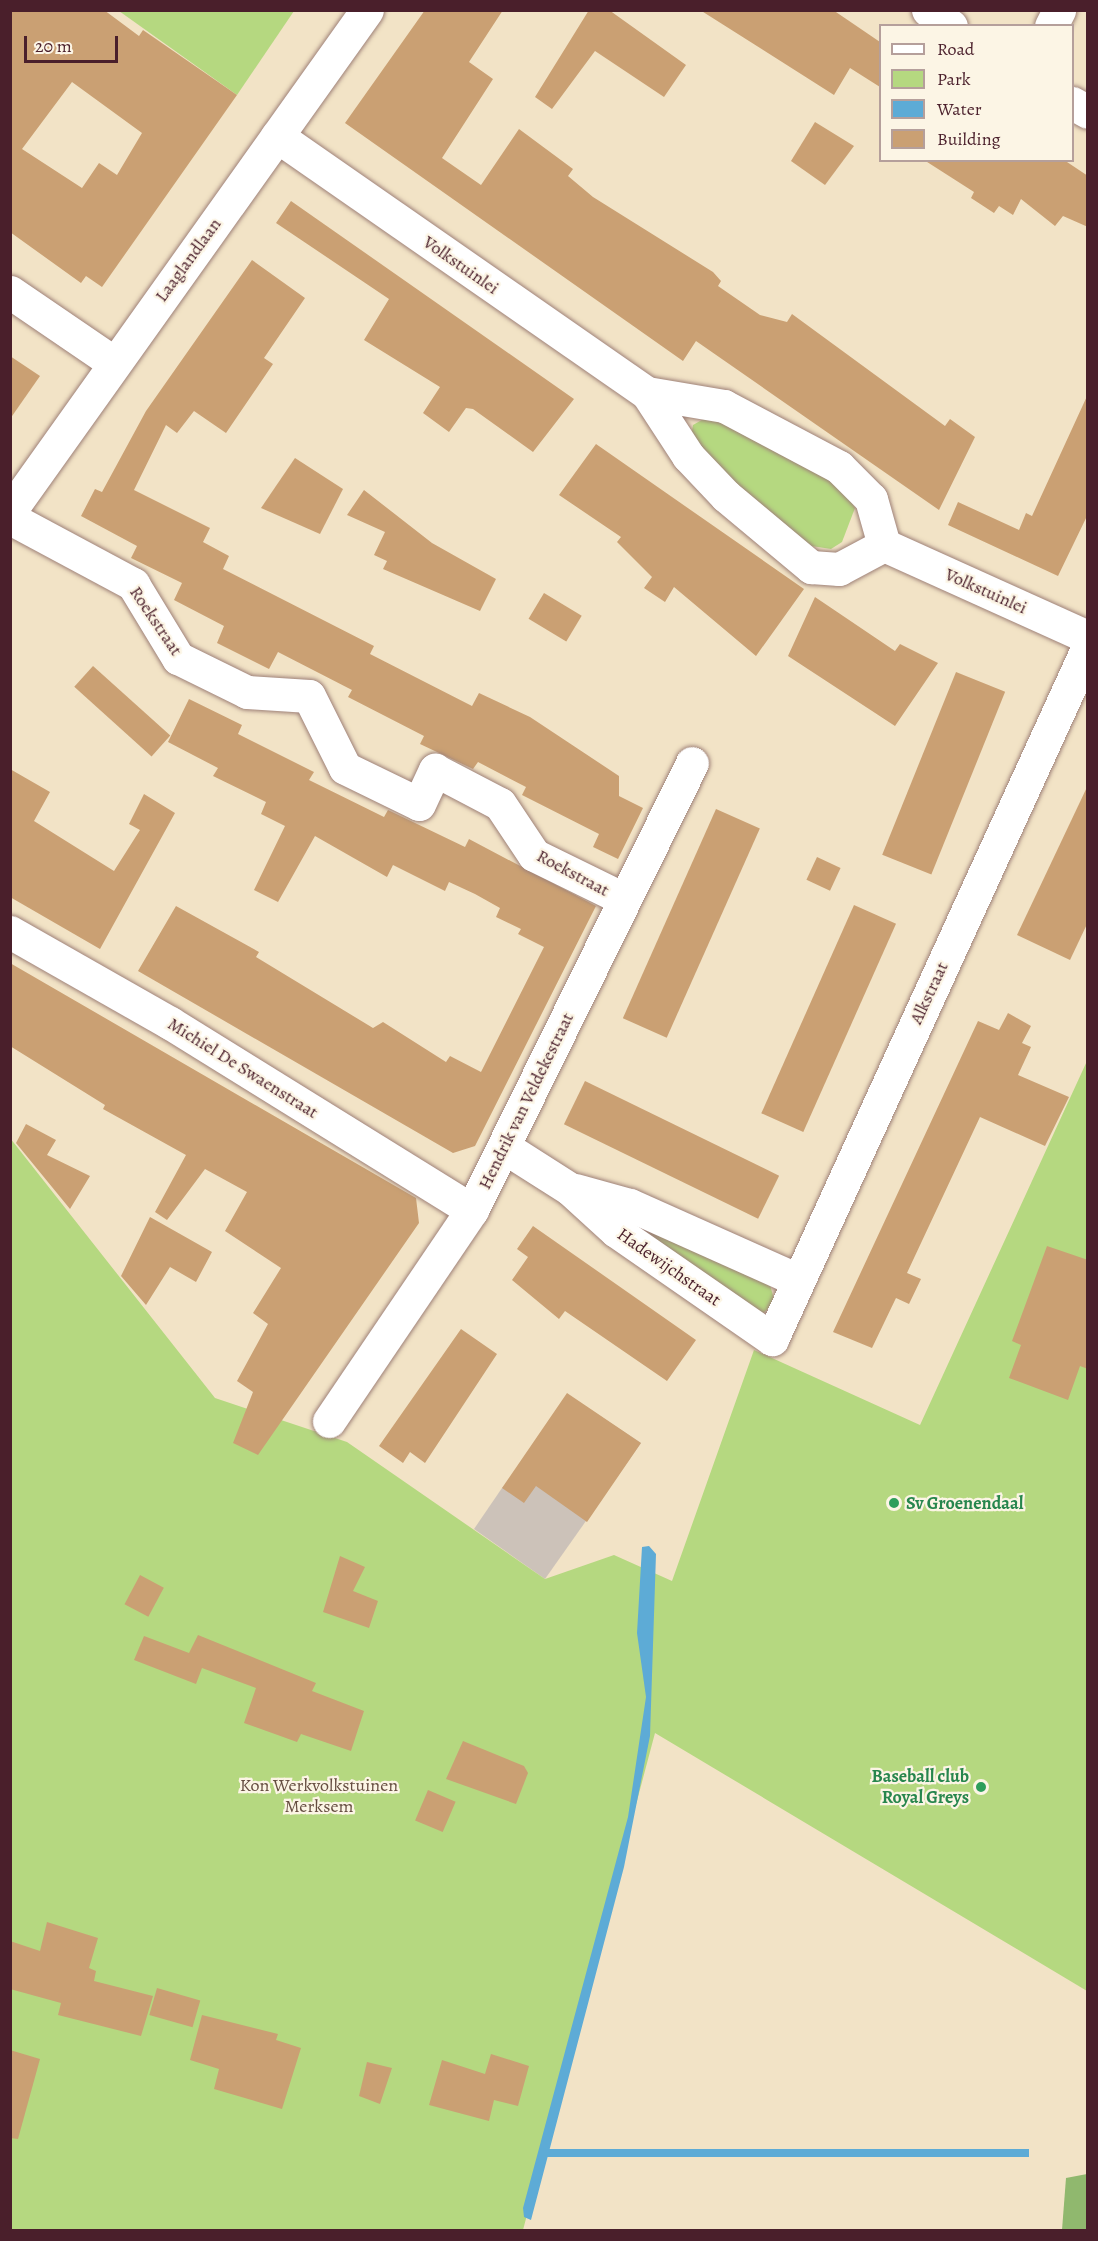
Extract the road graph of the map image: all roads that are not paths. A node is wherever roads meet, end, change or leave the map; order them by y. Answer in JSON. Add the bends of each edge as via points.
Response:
{"nodes":[{"id":1,"x":367,"y":10,"type":"edge"},
{"id":2,"x":928,"y":10,"type":"edge"},
{"id":3,"x":1059,"y":10,"type":"edge"},
{"id":4,"x":948,"y":24,"type":"edge"},
{"id":5,"x":1052,"y":24,"type":"edge"},
{"id":6,"x":1074,"y":104,"type":"edge"},
{"id":7,"x":1088,"y":112,"type":"edge"},
{"id":8,"x":277,"y":136,"type":"junction"},
{"id":9,"x":10,"y":292,"type":"edge"},
{"id":10,"x":114,"y":363,"type":"junction"},
{"id":11,"x":646,"y":393,"type":"junction"},
{"id":12,"x":10,"y":511,"type":"edge"},
{"id":13,"x":10,"y":518,"type":"edge"},
{"id":14,"x":884,"y":544,"type":"junction"},
{"id":15,"x":1088,"y":637,"type":"edge"},
{"id":16,"x":1088,"y":647,"type":"edge"},
{"id":17,"x":692,"y":763,"type":"dead end"},
{"id":18,"x":624,"y":899,"type":"junction"},
{"id":19,"x":10,"y":932,"type":"edge"},
{"id":20,"x":504,"y":1147,"type":"junction"},
{"id":21,"x":570,"y":1189,"type":"junction"},
{"id":22,"x":472,"y":1210,"type":"junction"},
{"id":23,"x":798,"y":1280,"type":"junction"},
{"id":24,"x":772,"y":1339,"type":"joint"},
{"id":25,"x":329,"y":1421,"type":"dead end"}],
"edges":[{"from":1,"to":8,"type":"street","name":"Laaglandlaan"},
{"from":2,"to":4,"type":"street"},
{"from":3,"to":5,"type":"street"},
{"from":6,"to":7,"type":"street"},
{"from":8,"to":10,"type":"street","name":"Laaglandlaan"},
{"from":8,"to":11,"type":"street","name":"Volkstuinlei"},
{"from":9,"to":10,"type":"street"},
{"from":10,"to":12,"type":"street","name":"Laaglandlaan"},
{"from":11,"to":14,"type":"street","name":"Volkstuinlei","via":[[724,406],[839,467],[871,499]]},
{"from":11,"to":14,"type":"street","name":"Volkstuinlei","via":[[688,456],[726,496],[811,567],[839,569]]},
{"from":13,"to":18,"type":"street","name":"Roekstraat","via":[[133,584],[178,658],[247,692],[309,696],[345,768],[418,804],[435,770],[500,804],[534,855]]},
{"from":14,"to":15,"type":"street","name":"Volkstuinlei"},
{"from":16,"to":23,"type":"street","name":"Alkstraat"},
{"from":17,"to":18,"type":"street","name":"Hendrik van Veldekestraat"},
{"from":18,"to":20,"type":"street","name":"Hendrik van Veldekestraat"},
{"from":19,"to":22,"type":"street","name":"Michiel De Swaenstraat","via":[[170,1023]]},
{"from":20,"to":21,"type":"street","name":"Hadewijchstraat"},
{"from":20,"to":22,"type":"street","name":"Hendrik van Veldekestraat"},
{"from":21,"to":23,"type":"street","name":"Hadewijchstraat","via":[[630,1205]]},
{"from":21,"to":24,"type":"street","name":"Hadewijchstraat","via":[[616,1231]]},
{"from":22,"to":25,"type":"street","name":"Hendrik van Veldekestraat"},
{"from":23,"to":24,"type":"street","name":"Alkstraat"}]}
